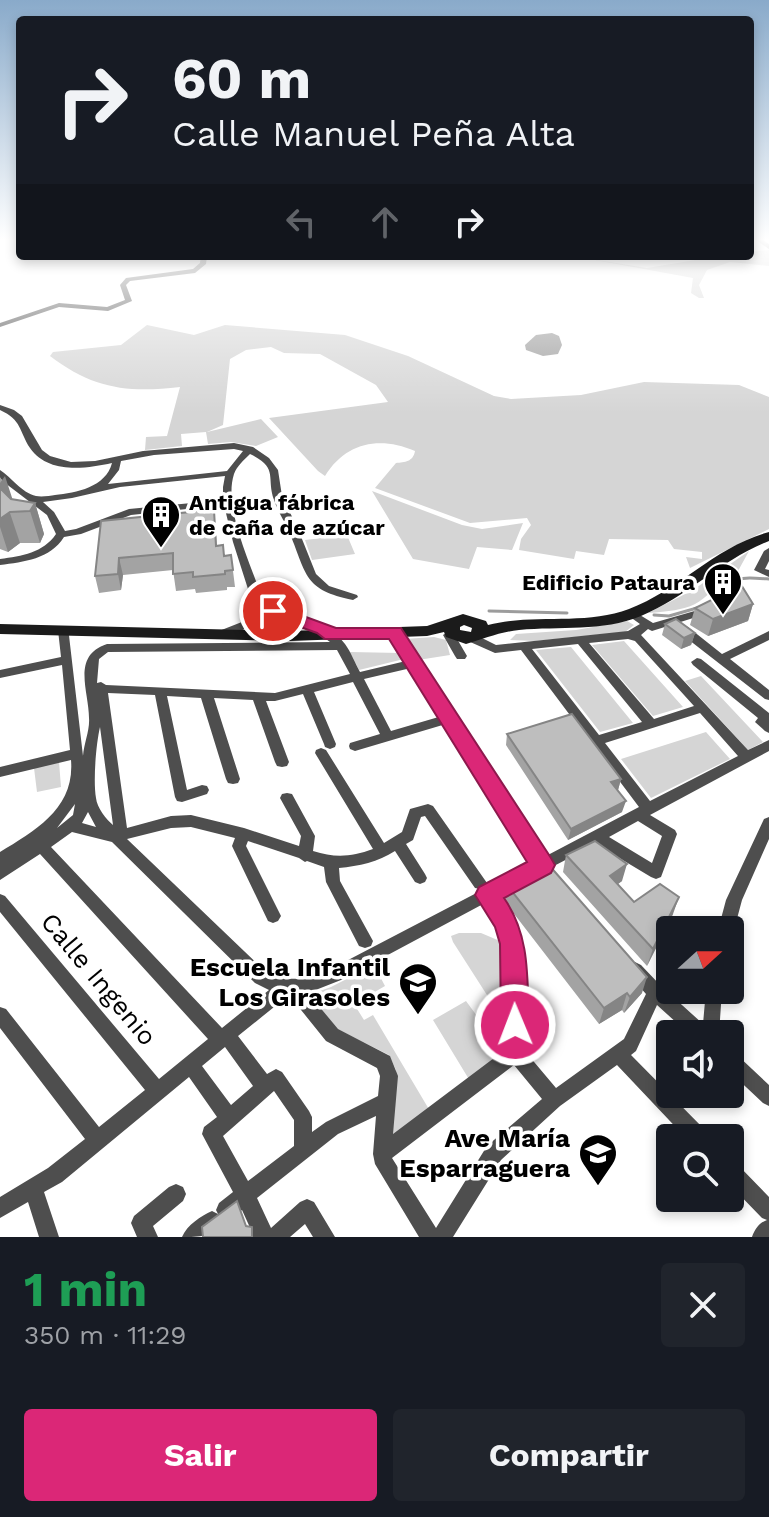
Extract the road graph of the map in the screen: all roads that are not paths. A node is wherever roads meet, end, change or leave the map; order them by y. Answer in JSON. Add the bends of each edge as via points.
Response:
{"nodes":[{"id":1,"x":128,"y":298,"type":"edge"},
{"id":2,"x":0,"y":325,"type":"edge"},
{"id":3,"x":0,"y":407,"type":"edge"},
{"id":4,"x":250,"y":449,"type":"junction"},
{"id":5,"x":263,"y":457,"type":"junction"},
{"id":6,"x":117,"y":459,"type":"junction"},
{"id":7,"x":238,"y":461,"type":"junction"},
{"id":8,"x":0,"y":473,"type":"edge"},
{"id":9,"x":230,"y":473,"type":"junction"},
{"id":10,"x":111,"y":476,"type":"junction"},
{"id":11,"x":120,"y":484,"type":"junction"},
{"id":12,"x":91,"y":490,"type":"junction"},
{"id":13,"x":35,"y":499,"type":"junction"},
{"id":14,"x":59,"y":499,"type":"junction"},
{"id":15,"x":229,"y":502,"type":"junction"},
{"id":16,"x":50,"y":509,"type":"junction"},
{"id":17,"x":61,"y":534,"type":"junction"},
{"id":18,"x":767,"y":542,"type":"edge"},
{"id":19,"x":0,"y":562,"type":"edge"},
{"id":20,"x":769,"y":574,"type":"edge"},
{"id":21,"x":353,"y":597,"type":"dead end"},
{"id":22,"x":258,"y":600,"type":"junction"},
{"id":23,"x":717,"y":605,"type":"edge"},
{"id":24,"x":631,"y":614,"type":"junction"},
{"id":25,"x":283,"y":616,"type":"junction"},
{"id":26,"x":674,"y":622,"type":"junction"},
{"id":27,"x":647,"y":624,"type":"junction"},
{"id":28,"x":252,"y":628,"type":"junction"},
{"id":29,"x":0,"y":629,"type":"edge"},
{"id":30,"x":64,"y":630,"type":"junction"},
{"id":31,"x":394,"y":632,"type":"junction"},
{"id":32,"x":466,"y":633,"type":"junction"},
{"id":33,"x":628,"y":635,"type":"junction"},
{"id":34,"x":769,"y":635,"type":"edge"},
{"id":35,"x":290,"y":636,"type":"junction"},
{"id":36,"x":580,"y":639,"type":"junction"},
{"id":37,"x":336,"y":640,"type":"junction"},
{"id":38,"x":523,"y":645,"type":"junction"},
{"id":39,"x":461,"y":657,"type":"dead end"},
{"id":40,"x":721,"y":659,"type":"junction"},
{"id":41,"x":65,"y":660,"type":"junction"},
{"id":42,"x":697,"y":662,"type":"dead end"},
{"id":43,"x":413,"y":663,"type":"junction"},
{"id":44,"x":0,"y":674,"type":"edge"},
{"id":45,"x":357,"y":676,"type":"junction"},
{"id":46,"x":96,"y":687,"type":"junction"},
{"id":47,"x":307,"y":689,"type":"junction"},
{"id":48,"x":160,"y":690,"type":"junction"},
{"id":49,"x":206,"y":693,"type":"junction"},
{"id":50,"x":258,"y":696,"type":"junction"},
{"id":51,"x":769,"y":696,"type":"edge"},
{"id":52,"x":702,"y":708,"type":"junction"},
{"id":53,"x":93,"y":713,"type":"junction"},
{"id":54,"x":448,"y":719,"type":"junction"},
{"id":55,"x":651,"y":724,"type":"junction"},
{"id":56,"x":769,"y":728,"type":"edge"},
{"id":57,"x":73,"y":734,"type":"junction"},
{"id":58,"x":387,"y":736,"type":"junction"},
{"id":59,"x":597,"y":741,"type":"junction"},
{"id":60,"x":769,"y":745,"type":"edge"},
{"id":61,"x":355,"y":746,"type":"dead end"},
{"id":62,"x":75,"y":754,"type":"junction"},
{"id":63,"x":746,"y":756,"type":"junction"},
{"id":64,"x":282,"y":762,"type":"dead end"},
{"id":65,"x":0,"y":772,"type":"edge"},
{"id":66,"x":77,"y":776,"type":"junction"},
{"id":67,"x":233,"y":779,"type":"dead end"},
{"id":68,"x":202,"y":790,"type":"dead end"},
{"id":69,"x":287,"y":798,"type":"dead end"},
{"id":70,"x":642,"y":811,"type":"junction"},
{"id":71,"x":769,"y":823,"type":"edge"},
{"id":72,"x":70,"y":826,"type":"junction"},
{"id":73,"x":244,"y":834,"type":"junction"},
{"id":74,"x":118,"y":836,"type":"junction"},
{"id":75,"x":597,"y":837,"type":"junction"},
{"id":76,"x":397,"y":842,"type":"junction"},
{"id":77,"x":41,"y":846,"type":"junction"},
{"id":78,"x":382,"y":852,"type":"junction"},
{"id":79,"x":305,"y":856,"type":"junction"},
{"id":80,"x":0,"y":860,"type":"edge"},
{"id":81,"x":331,"y":863,"type":"junction"},
{"id":82,"x":543,"y":865,"type":"junction"},
{"id":83,"x":0,"y":874,"type":"edge"},
{"id":84,"x":420,"y":878,"type":"dead end"},
{"id":85,"x":556,"y":880,"type":"edge"},
{"id":86,"x":484,"y":889,"type":"junction"},
{"id":87,"x":0,"y":901,"type":"edge"},
{"id":88,"x":273,"y":916,"type":"dead end"},
{"id":89,"x":730,"y":916,"type":"edge"},
{"id":90,"x":365,"y":941,"type":"dead end"},
{"id":91,"x":626,"y":960,"type":"edge"},
{"id":92,"x":288,"y":989,"type":"junction"},
{"id":93,"x":655,"y":992,"type":"junction"},
{"id":94,"x":0,"y":1015,"type":"edge"},
{"id":95,"x":686,"y":1020,"type":"edge"},
{"id":96,"x":224,"y":1037,"type":"junction"},
{"id":97,"x":515,"y":1053,"type":"junction"},
{"id":98,"x":618,"y":1054,"type":"junction"},
{"id":99,"x":191,"y":1065,"type":"junction"},
{"id":100,"x":744,"y":1073,"type":"edge"},
{"id":101,"x":265,"y":1087,"type":"junction"},
{"id":102,"x":157,"y":1090,"type":"junction"},
{"id":103,"x":769,"y":1097,"type":"edge"},
{"id":104,"x":554,"y":1100,"type":"junction"},
{"id":105,"x":387,"y":1101,"type":"junction"},
{"id":106,"x":229,"y":1118,"type":"junction"},
{"id":107,"x":686,"y":1124,"type":"edge"},
{"id":108,"x":97,"y":1140,"type":"junction"},
{"id":109,"x":303,"y":1151,"type":"junction"},
{"id":110,"x":382,"y":1154,"type":"junction"},
{"id":111,"x":744,"y":1185,"type":"edge"},
{"id":112,"x":34,"y":1190,"type":"junction"},
{"id":113,"x":176,"y":1194,"type":"dead end"},
{"id":114,"x":244,"y":1195,"type":"junction"},
{"id":115,"x":0,"y":1208,"type":"edge"},
{"id":116,"x":769,"y":1211,"type":"edge"},
{"id":117,"x":769,"y":1229,"type":"edge"},
{"id":118,"x":49,"y":1237,"type":"edge"},
{"id":119,"x":148,"y":1237,"type":"edge"},
{"id":120,"x":192,"y":1237,"type":"edge"},
{"id":121,"x":262,"y":1237,"type":"edge"},
{"id":122,"x":275,"y":1237,"type":"edge"},
{"id":123,"x":325,"y":1237,"type":"edge"},
{"id":124,"x":431,"y":1237,"type":"edge"},
{"id":125,"x":442,"y":1237,"type":"edge"},
{"id":126,"x":762,"y":1237,"type":"edge"}],
"edges":[{"from":1,"to":2,"type":"street","via":[[108,309],[59,305]]},
{"from":3,"to":6,"type":"street","via":[[20,417],[43,457],[78,465]]},
{"from":4,"to":5,"type":"street"},
{"from":4,"to":6,"type":"street","via":[[219,447]]},
{"from":4,"to":7,"type":"street"},
{"from":5,"to":7,"type":"street"},
{"from":5,"to":21,"type":"street","via":[[276,475],[276,492],[307,571],[319,586]]},
{"from":6,"to":10,"type":"street"},
{"from":7,"to":9,"type":"street"},
{"from":8,"to":13,"type":"street","via":[[9,485]]},
{"from":9,"to":11,"type":"street"},
{"from":9,"to":15,"type":"street"},
{"from":10,"to":11,"type":"street"},
{"from":10,"to":12,"type":"street"},
{"from":11,"to":12,"type":"street"},
{"from":12,"to":14,"type":"street"},
{"from":13,"to":14,"type":"street"},
{"from":13,"to":16,"type":"street"},
{"from":14,"to":16,"type":"street"},
{"from":15,"to":17,"type":"street","via":[[129,512]]},
{"from":15,"to":22,"type":"street"},
{"from":16,"to":17,"type":"street"},
{"from":17,"to":19,"type":"street","via":[[36,555]]},
{"from":18,"to":20,"type":"street","via":[[759,570]]},
{"from":18,"to":24,"type":"main road","via":[[724,558],[677,591]]},
{"from":22,"to":25,"type":"street"},
{"from":22,"to":28,"type":"street","via":[[260,611]]},
{"from":23,"to":26,"type":"street"},
{"from":24,"to":27,"type":"street"},
{"from":24,"to":32,"type":"main road"},
{"from":25,"to":28,"type":"street","via":[[269,615]]},
{"from":25,"to":35,"type":"street","via":[[292,624]]},
{"from":25,"to":37,"type":"street","via":[[323,628]]},
{"from":26,"to":27,"type":"street"},
{"from":26,"to":40,"type":"street"},
{"from":27,"to":33,"type":"street"},
{"from":28,"to":30,"type":"main road","via":[[222,635]]},
{"from":28,"to":35,"type":"main road"},
{"from":29,"to":30,"type":"main road"},
{"from":30,"to":41,"type":"street"},
{"from":31,"to":32,"type":"main road"},
{"from":31,"to":37,"type":"main road"},
{"from":31,"to":43,"type":"street"},
{"from":32,"to":38,"type":"street","via":[[495,649]]},
{"from":32,"to":39,"type":"street"},
{"from":33,"to":36,"type":"street"},
{"from":33,"to":52,"type":"street","via":[[639,638]]},
{"from":34,"to":40,"type":"street"},
{"from":35,"to":37,"type":"main road"},
{"from":36,"to":38,"type":"street"},
{"from":36,"to":55,"type":"street"},
{"from":37,"to":45,"type":"street"},
{"from":37,"to":46,"type":"street","via":[[99,650],[92,659]]},
{"from":38,"to":59,"type":"street"},
{"from":40,"to":51,"type":"street"},
{"from":41,"to":44,"type":"street"},
{"from":41,"to":57,"type":"street"},
{"from":42,"to":56,"type":"street","via":[[767,718],[761,722]]},
{"from":43,"to":45,"type":"street"},
{"from":43,"to":54,"type":"street"},
{"from":45,"to":47,"type":"street"},
{"from":45,"to":58,"type":"street"},
{"from":46,"to":48,"type":"street"},
{"from":46,"to":53,"type":"street"},
{"from":46,"to":74,"type":"street"},
{"from":47,"to":50,"type":"street"},
{"from":47,"to":78,"type":"street","via":[[326,748]]},
{"from":48,"to":49,"type":"street"},
{"from":48,"to":68,"type":"street","via":[[182,797]]},
{"from":49,"to":50,"type":"street"},
{"from":49,"to":67,"type":"street"},
{"from":50,"to":64,"type":"street"},
{"from":52,"to":55,"type":"street"},
{"from":52,"to":63,"type":"street"},
{"from":53,"to":57,"type":"street"},
{"from":53,"to":74,"type":"street","via":[[89,801],[101,823]]},
{"from":54,"to":58,"type":"street"},
{"from":54,"to":82,"type":"street"},
{"from":55,"to":59,"type":"street"},
{"from":57,"to":62,"type":"street"},
{"from":58,"to":61,"type":"street"},
{"from":59,"to":70,"type":"street"},
{"from":60,"to":63,"type":"street"},
{"from":62,"to":65,"type":"street"},
{"from":62,"to":66,"type":"street"},
{"from":63,"to":70,"type":"street"},
{"from":66,"to":72,"type":"street","via":[[82,808]]},
{"from":66,"to":80,"type":"street","via":[[71,804],[61,815]]},
{"from":69,"to":79,"type":"street","via":[[308,836]]},
{"from":70,"to":75,"type":"street"},
{"from":70,"to":75,"type":"street","via":[[670,834],[656,873]]},
{"from":71,"to":89,"type":"street"},
{"from":72,"to":74,"type":"street"},
{"from":72,"to":77,"type":"street"},
{"from":73,"to":74,"type":"street","via":[[191,821]]},
{"from":73,"to":79,"type":"street"},
{"from":73,"to":88,"type":"street","via":[[239,846]]},
{"from":74,"to":92,"type":"street","via":[[261,978]]},
{"from":75,"to":82,"type":"street"},
{"from":76,"to":78,"type":"street"},
{"from":76,"to":84,"type":"street"},
{"from":76,"to":86,"type":"street","via":[[408,836],[415,813],[428,810]]},
{"from":77,"to":83,"type":"street"},
{"from":77,"to":96,"type":"street"},
{"from":78,"to":81,"type":"street"},
{"from":79,"to":81,"type":"street"},
{"from":81,"to":90,"type":"street","via":[[333,882]]},
{"from":82,"to":85,"type":"street"},
{"from":82,"to":86,"type":"street"},
{"from":86,"to":92,"type":"street","via":[[335,975]]},
{"from":86,"to":97,"type":"street","via":[[507,923],[513,944]]},
{"from":87,"to":102,"type":"street","name":"Calle Ingenio"},
{"from":91,"to":93,"type":"street"},
{"from":92,"to":96,"type":"street"},
{"from":92,"to":105,"type":"street","via":[[332,1035],[384,1062]]},
{"from":93,"to":95,"type":"street"},
{"from":93,"to":98,"type":"street","via":[[630,1045]]},
{"from":94,"to":108,"type":"street"},
{"from":96,"to":99,"type":"street"},
{"from":96,"to":101,"type":"street"},
{"from":97,"to":104,"type":"street"},
{"from":97,"to":110,"type":"street"},
{"from":98,"to":104,"type":"street"},
{"from":98,"to":107,"type":"street"},
{"from":99,"to":102,"type":"street"},
{"from":99,"to":106,"type":"street"},
{"from":100,"to":103,"type":"street"},
{"from":101,"to":106,"type":"street"},
{"from":101,"to":109,"type":"street","via":[[276,1078],[303,1117]]},
{"from":102,"to":108,"type":"street"},
{"from":104,"to":125,"type":"street","via":[[494,1153]]},
{"from":105,"to":109,"type":"street","via":[[332,1128]]},
{"from":105,"to":110,"type":"street"},
{"from":106,"to":114,"type":"street","via":[[211,1134]]},
{"from":108,"to":112,"type":"street"},
{"from":109,"to":114,"type":"street"},
{"from":110,"to":124,"type":"street"},
{"from":111,"to":116,"type":"street"},
{"from":112,"to":115,"type":"street"},
{"from":112,"to":118,"type":"street"},
{"from":113,"to":119,"type":"street","via":[[141,1223]]},
{"from":114,"to":120,"type":"street"},
{"from":114,"to":121,"type":"street"},
{"from":117,"to":126,"type":"street"},
{"from":122,"to":123,"type":"street","via":[[307,1209]]}]}
